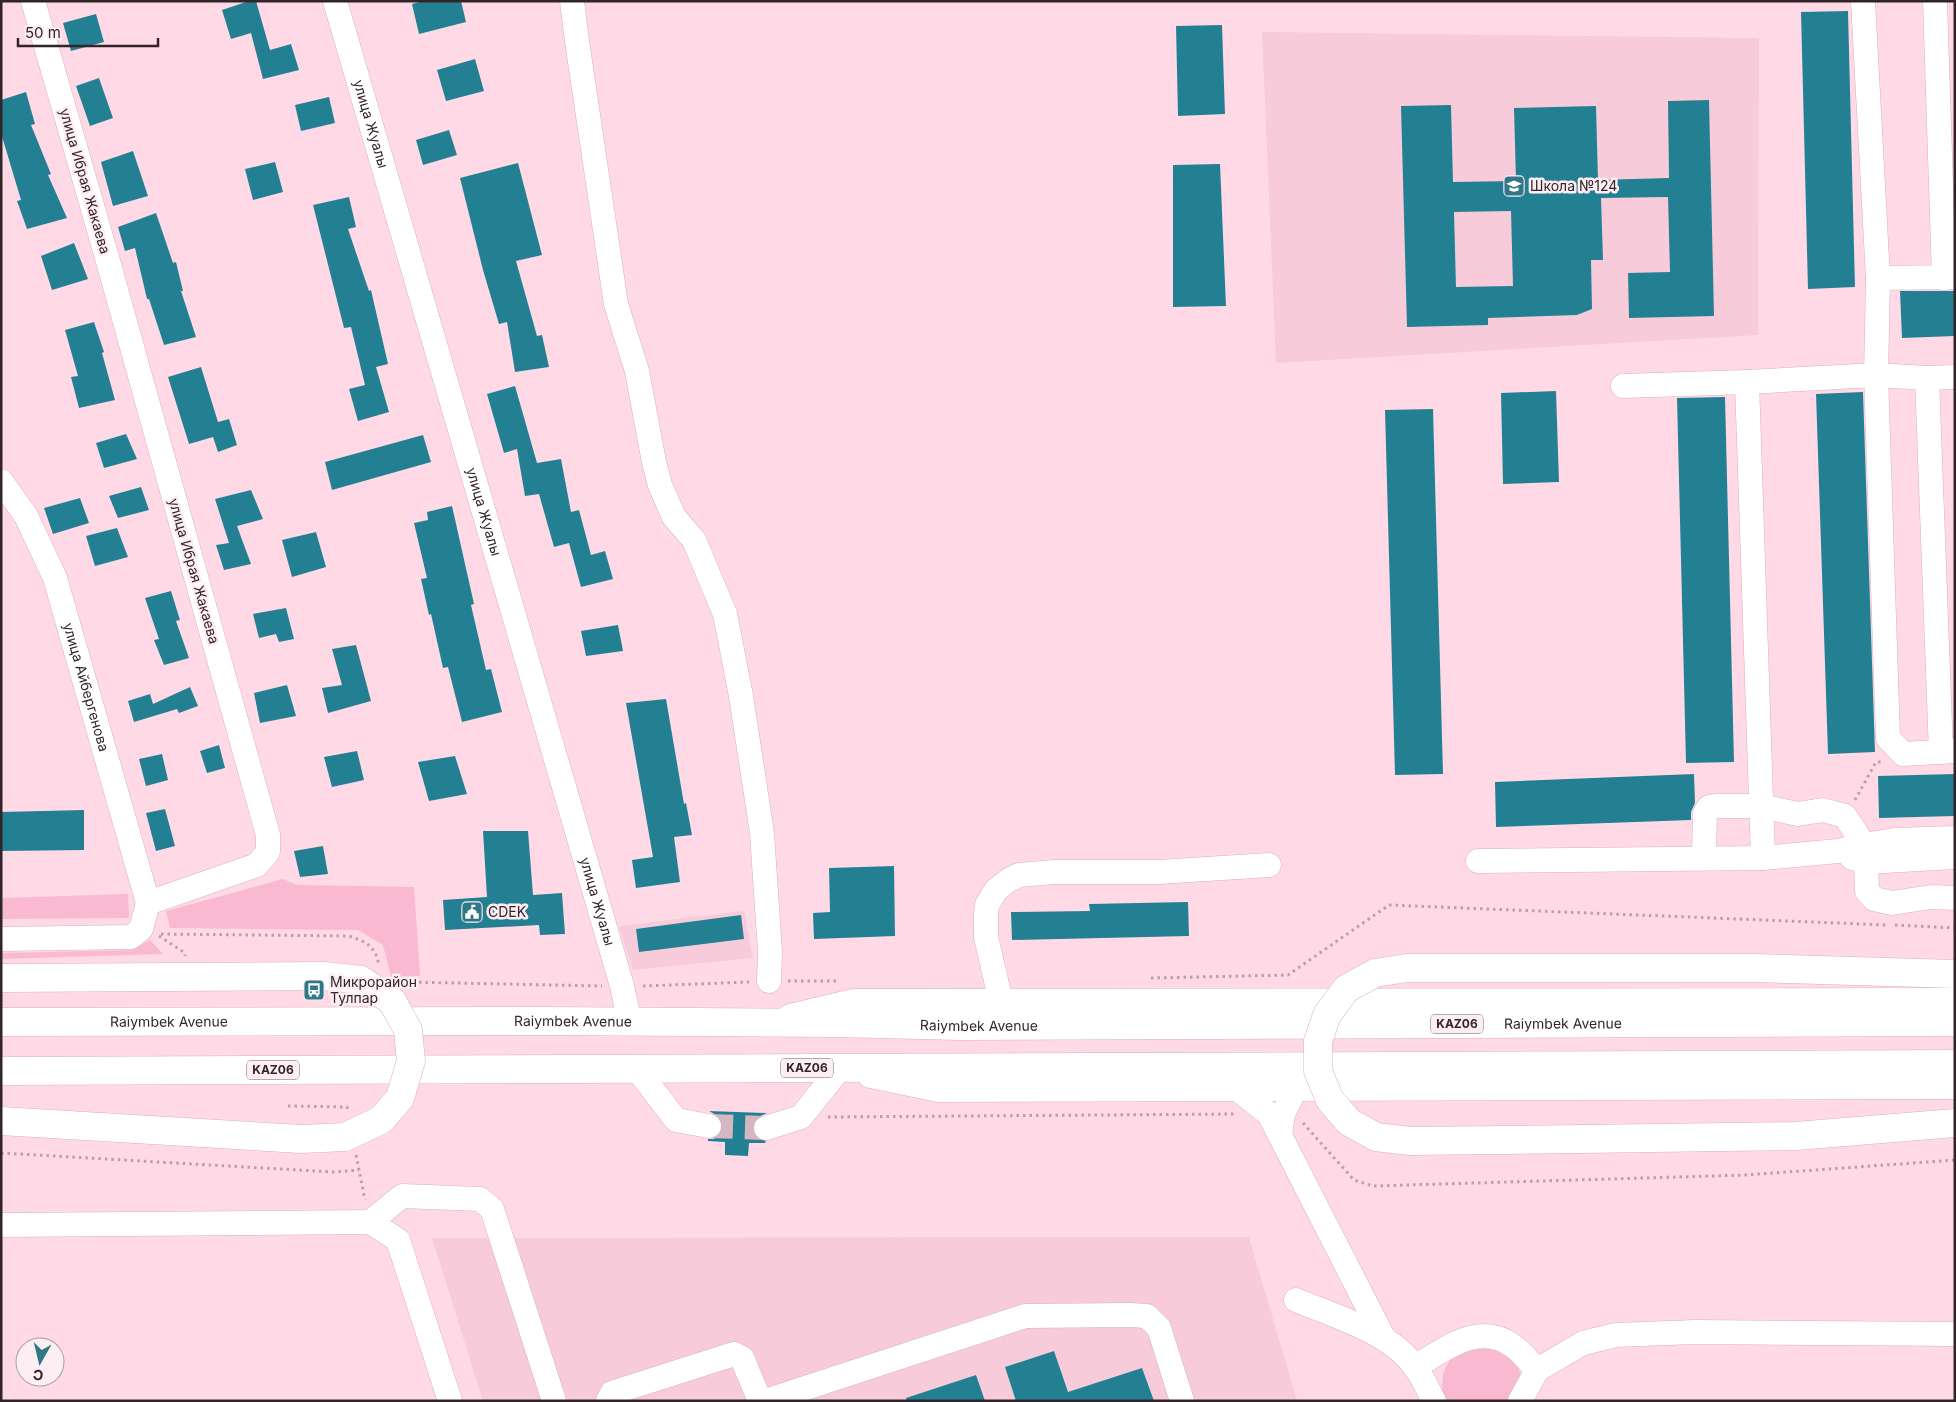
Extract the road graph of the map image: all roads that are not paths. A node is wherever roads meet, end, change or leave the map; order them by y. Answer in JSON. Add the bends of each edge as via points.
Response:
{"nodes":[{"id":1,"x":33,"y":1,"type":"edge"},
{"id":2,"x":335,"y":1,"type":"edge"},
{"id":3,"x":572,"y":1,"type":"edge"},
{"id":4,"x":1863,"y":1,"type":"edge"},
{"id":5,"x":1935,"y":1,"type":"edge"},
{"id":6,"x":1878,"y":278,"type":"junction"},
{"id":7,"x":1949,"y":278,"type":"edge"},
{"id":8,"x":1876,"y":375,"type":"junction"},
{"id":9,"x":1955,"y":377,"type":"edge"},
{"id":10,"x":1926,"y":378,"type":"junction"},
{"id":11,"x":1747,"y":382,"type":"junction"},
{"id":12,"x":1623,"y":386,"type":"dead end"},
{"id":13,"x":1,"y":481,"type":"edge"},
{"id":14,"x":1948,"y":751,"type":"edge"},
{"id":15,"x":1761,"y":806,"type":"junction"},
{"id":16,"x":1955,"y":838,"type":"edge"},
{"id":17,"x":1865,"y":853,"type":"junction"},
{"id":18,"x":1955,"y":857,"type":"edge"},
{"id":19,"x":1704,"y":858,"type":"junction"},
{"id":20,"x":1763,"y":858,"type":"junction"},
{"id":21,"x":1478,"y":861,"type":"dead end"},
{"id":22,"x":1269,"y":865,"type":"dead end"},
{"id":23,"x":1955,"y":898,"type":"edge"},
{"id":24,"x":148,"y":903,"type":"junction"},
{"id":25,"x":1,"y":939,"type":"edge"},
{"id":26,"x":1955,"y":974,"type":"edge"},
{"id":27,"x":1,"y":978,"type":"edge"},
{"id":28,"x":769,"y":981,"type":"road end"},
{"id":29,"x":1001,"y":1002,"type":"junction"},
{"id":30,"x":1955,"y":1002,"type":"edge"},
{"id":31,"x":1,"y":1022,"type":"edge"},
{"id":32,"x":1955,"y":1022,"type":"edge"},
{"id":33,"x":630,"y":1023,"type":"junction"},
{"id":34,"x":768,"y":1023,"type":"junction"},
{"id":35,"x":1955,"y":1064,"type":"edge"},
{"id":36,"x":840,"y":1068,"type":"junction"},
{"id":37,"x":637,"y":1069,"type":"junction"},
{"id":38,"x":1,"y":1071,"type":"edge"},
{"id":39,"x":1955,"y":1085,"type":"edge"},
{"id":40,"x":1235,"y":1087,"type":"junction"},
{"id":41,"x":1296,"y":1087,"type":"junction"},
{"id":42,"x":1,"y":1121,"type":"edge"},
{"id":43,"x":1955,"y":1123,"type":"edge"},
{"id":44,"x":709,"y":1126,"type":"tunnel mouth"},
{"id":45,"x":766,"y":1128,"type":"tunnel mouth"},
{"id":46,"x":1280,"y":1135,"type":"junction"},
{"id":47,"x":370,"y":1222,"type":"junction"},
{"id":48,"x":1,"y":1225,"type":"edge"},
{"id":49,"x":1296,"y":1300,"type":"dead end"},
{"id":50,"x":1955,"y":1334,"type":"edge"},
{"id":51,"x":1383,"y":1337,"type":"junction"},
{"id":52,"x":1415,"y":1367,"type":"junction"},
{"id":53,"x":1538,"y":1370,"type":"junction"},
{"id":54,"x":450,"y":1401,"type":"edge"},
{"id":55,"x":554,"y":1401,"type":"edge"},
{"id":56,"x":608,"y":1401,"type":"edge"},
{"id":57,"x":760,"y":1401,"type":"edge"},
{"id":58,"x":766,"y":1401,"type":"edge"},
{"id":59,"x":1182,"y":1401,"type":"edge"},
{"id":60,"x":1434,"y":1401,"type":"edge"},
{"id":61,"x":1520,"y":1401,"type":"edge"}],
"edges":[{"from":1,"to":24,"type":"street","name":"улица Ибрая Жакаева","via":[[268,835],[268,852],[257,865]]},
{"from":2,"to":33,"type":"street","name":"улица Жуалы","via":[[622,986]]},
{"from":3,"to":28,"type":"street","via":[[616,304],[637,371],[654,462],[674,517],[694,540],[725,614],[762,833]]},
{"from":4,"to":6,"type":"street"},
{"from":5,"to":7,"type":"street"},
{"from":6,"to":7,"type":"street"},
{"from":6,"to":8,"type":"street"},
{"from":8,"to":10,"type":"street"},
{"from":8,"to":11,"type":"street"},
{"from":8,"to":14,"type":"street","via":[[1888,738],[1903,754]]},
{"from":9,"to":10,"type":"street"},
{"from":10,"to":14,"type":"street"},
{"from":11,"to":12,"type":"street"},
{"from":11,"to":15,"type":"street"},
{"from":13,"to":24,"type":"street","name":"улица Айбергенова","via":[[26,516],[55,578]]},
{"from":15,"to":17,"type":"street","via":[[1798,814],[1823,810],[1845,816]]},
{"from":15,"to":19,"type":"street","via":[[1709,807]]},
{"from":15,"to":20,"type":"street"},
{"from":16,"to":17,"type":"street","via":[[1895,840]]},
{"from":17,"to":18,"type":"street"},
{"from":17,"to":20,"type":"street","via":[[1838,851]]},
{"from":17,"to":23,"type":"street","via":[[1867,891],[1874,899],[1892,903],[1931,897]]},
{"from":19,"to":20,"type":"street"},
{"from":19,"to":21,"type":"street"},
{"from":22,"to":29,"type":"street","via":[[1159,872],[1020,875],[996,890],[987,905],[986,937]]},
{"from":24,"to":25,"type":"street","via":[[141,929],[131,937]]},
{"from":26,"to":43,"type":"main road","bridge":true,"via":[[1756,968],[1407,968],[1375,973],[1346,989],[1327,1015],[1318,1041],[1318,1071],[1330,1100],[1349,1122],[1376,1137],[1410,1141],[1796,1136]]},
{"from":27,"to":42,"type":"main road","bridge":true,"via":[[325,976],[361,980],[392,1001],[408,1030],[411,1061],[400,1098],[381,1120],[345,1137],[301,1139]]},
{"from":29,"to":30,"type":"main road"},
{"from":29,"to":34,"type":"main road","via":[[853,1003]]},
{"from":31,"to":33,"type":"main road","name":"Raiymbek Avenue","number":"KАZ06"},
{"from":32,"to":34,"type":"main road","name":"Raiymbek Avenue","number":"KАZ06","via":[[980,1026]]},
{"from":33,"to":34,"type":"main road","name":"Raiymbek Avenue","number":"KАZ06"},
{"from":35,"to":36,"type":"main road","number":"KАZ06"},
{"from":36,"to":37,"type":"main road","number":"KАZ06"},
{"from":36,"to":40,"type":"main road","via":[[939,1088]]},
{"from":36,"to":45,"type":"street","via":[[801,1117]]},
{"from":37,"to":38,"type":"main road","number":"KАZ06"},
{"from":37,"to":44,"type":"street","via":[[676,1120]]},
{"from":39,"to":41,"type":"main road"},
{"from":40,"to":41,"type":"main road"},
{"from":40,"to":46,"type":"street","via":[[1269,1114]]},
{"from":41,"to":46,"type":"street","via":[[1283,1114]]},
{"from":46,"to":51,"type":"street"},
{"from":47,"to":48,"type":"street"},
{"from":47,"to":54,"type":"street","via":[[398,1240]]},
{"from":47,"to":55,"type":"street","via":[[402,1196],[480,1199],[492,1209]]},
{"from":49,"to":51,"type":"street"},
{"from":50,"to":53,"type":"street","via":[[1695,1332],[1616,1335],[1582,1343]]},
{"from":51,"to":52,"type":"street"},
{"from":52,"to":53,"type":"street","via":[[1465,1338],[1478,1335],[1504,1340]]},
{"from":52,"to":60,"type":"street"},
{"from":53,"to":61,"type":"street"},
{"from":56,"to":57,"type":"street","via":[[612,1393],[734,1354],[742,1358]]},
{"from":58,"to":59,"type":"street","via":[[1025,1316],[1130,1315],[1147,1316],[1159,1328]]}]}
